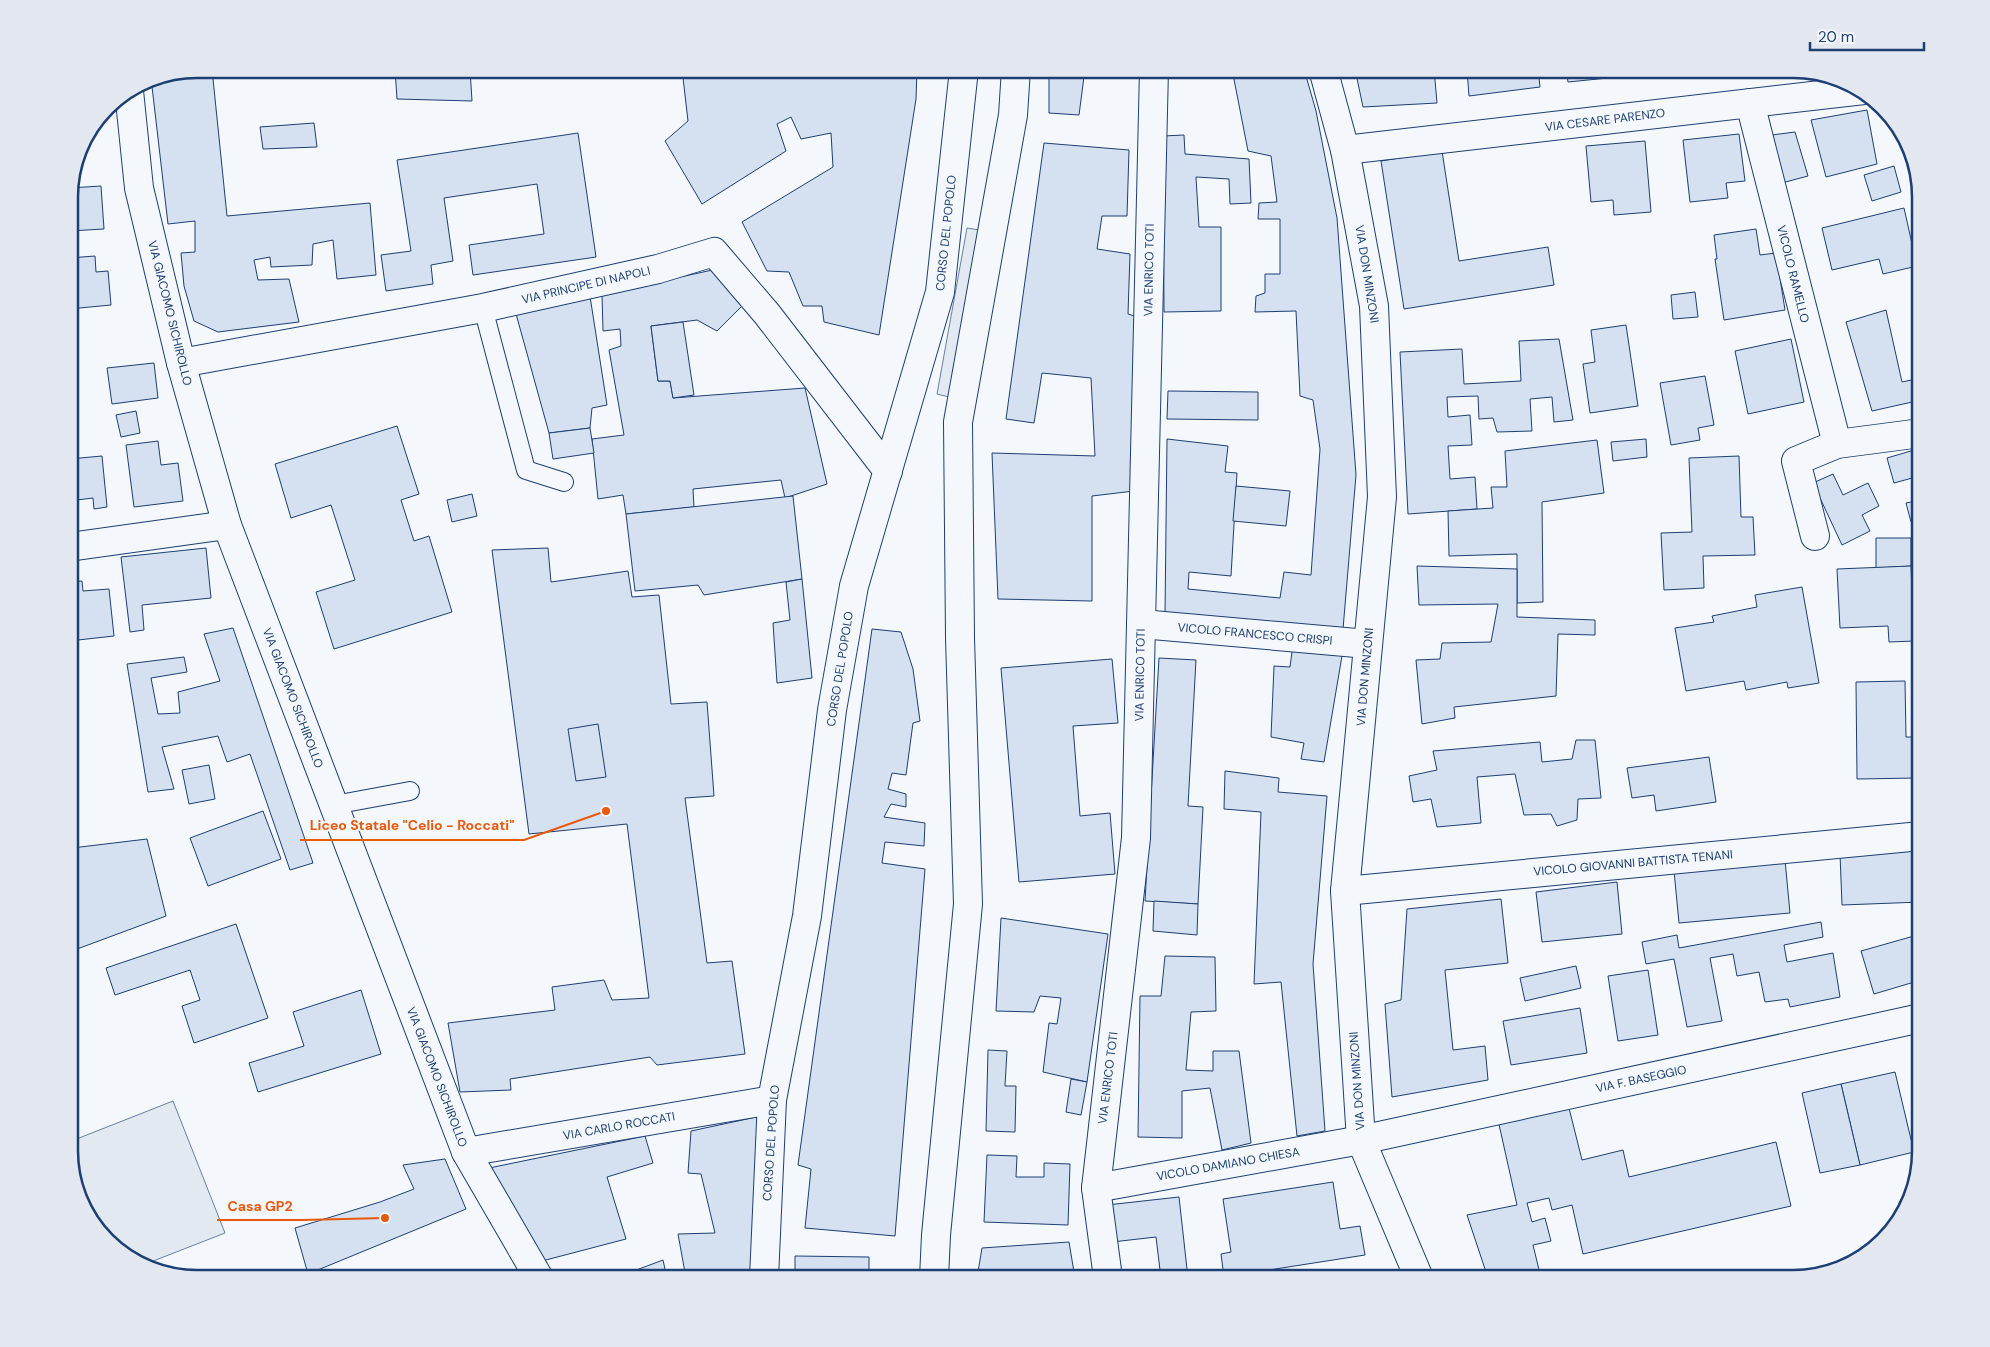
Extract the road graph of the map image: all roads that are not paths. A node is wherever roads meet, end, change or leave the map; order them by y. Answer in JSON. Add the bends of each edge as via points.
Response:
{"nodes":[{"id":1,"x":963,"y":78,"type":"edge"},
{"id":2,"x":1015,"y":78,"type":"edge"},
{"id":3,"x":1154,"y":78,"type":"edge"},
{"id":4,"x":1325,"y":78,"type":"edge"},
{"id":5,"x":1849,"y":92,"type":"edge"},
{"id":6,"x":130,"y":98,"type":"edge"},
{"id":7,"x":1750,"y":103,"type":"junction"},
{"id":8,"x":1345,"y":150,"type":"junction"},
{"id":9,"x":484,"y":308,"type":"junction"},
{"id":10,"x":181,"y":363,"type":"junction"},
{"id":11,"x":1912,"y":434,"type":"edge"},
{"id":12,"x":1837,"y":444,"type":"junction"},
{"id":13,"x":888,"y":471,"type":"junction"},
{"id":14,"x":564,"y":482,"type":"dead end"},
{"id":15,"x":227,"y":525,"type":"junction"},
{"id":16,"x":1815,"y":536,"type":"dead end"},
{"id":17,"x":78,"y":546,"type":"edge"},
{"id":18,"x":1142,"y":624,"type":"junction"},
{"id":19,"x":1368,"y":644,"type":"junction"},
{"id":20,"x":410,"y":790,"type":"dead end"},
{"id":21,"x":334,"y":805,"type":"junction"},
{"id":22,"x":1912,"y":837,"type":"edge"},
{"id":23,"x":1345,"y":891,"type":"junction"},
{"id":24,"x":1912,"y":1020,"type":"edge"},
{"id":25,"x":772,"y":1100,"type":"junction"},
{"id":26,"x":1361,"y":1140,"type":"junction"},
{"id":27,"x":466,"y":1152,"type":"junction"},
{"id":28,"x":1096,"y":1188,"type":"junction"},
{"id":29,"x":534,"y":1270,"type":"edge"},
{"id":30,"x":764,"y":1270,"type":"edge"},
{"id":31,"x":934,"y":1270,"type":"edge"},
{"id":32,"x":1107,"y":1270,"type":"edge"},
{"id":33,"x":1416,"y":1270,"type":"edge"}],
"edges":[{"from":1,"to":13,"type":"street","name":"CORSO DEL POPOLO","via":[[940,292]]},
{"from":2,"to":31,"type":"street","via":[[1013,115],[958,422],[968,904]]},
{"from":3,"to":18,"type":"street","name":"VIA ENRICO TOTI"},
{"from":4,"to":8,"type":"street","name":"VIA DON MINZONI"},
{"from":5,"to":7,"type":"street","name":"VIA CESARE PARENZO"},
{"from":6,"to":10,"type":"street","name":"VIA GIACOMO SICHIROLLO","via":[[139,188]]},
{"from":7,"to":8,"type":"street","name":"VIA CESARE PARENZO"},
{"from":7,"to":12,"type":"street","name":"VICOLO RAMELLO"},
{"from":8,"to":19,"type":"street","name":"VIA DON MINZONI","via":[[1374,306],[1382,496]]},
{"from":9,"to":10,"type":"street","name":"VIA PRINCIPE DI NAPOLI"},
{"from":9,"to":13,"type":"street","name":"VIA PRINCIPE DI NAPOLI","via":[[658,269],[714,252],[767,314]]},
{"from":9,"to":14,"type":"lane","via":[[526,470]]},
{"from":10,"to":15,"type":"street","name":"VIA GIACOMO SICHIROLLO"},
{"from":11,"to":12,"type":"street"},
{"from":12,"to":16,"type":"street","via":[[1796,461]]},
{"from":13,"to":25,"type":"street","name":"CORSO DEL POPOLO","via":[[854,586],[832,710],[807,916]]},
{"from":15,"to":17,"type":"street"},
{"from":15,"to":21,"type":"street","name":"VIA GIACOMO SICHIROLLO"},
{"from":18,"to":19,"type":"street","name":"VICOLO FRANCESCO CRISPI"},
{"from":18,"to":28,"type":"street","name":"VIA ENRICO TOTI","via":[[1136,838]]},
{"from":19,"to":23,"type":"street","name":"VIA DON MINZONI"},
{"from":20,"to":21,"type":"lane"},
{"from":21,"to":27,"type":"street","name":"VIA GIACOMO SICHIROLLO"},
{"from":22,"to":23,"type":"street","name":"VICOLO GIOVANNI BATTISTA TENANI"},
{"from":23,"to":26,"type":"street","name":"VIA DON MINZONI"},
{"from":24,"to":26,"type":"street","name":"VIA F. BASEGGIO"},
{"from":25,"to":27,"type":"street","name":"VIA CARLO ROCCATI"},
{"from":25,"to":30,"type":"street","name":"CORSO DEL POPOLO"},
{"from":26,"to":28,"type":"street","name":"VICOLO DAMIANO CHIESA"},
{"from":26,"to":33,"type":"street","name":"VIA DON MINZONI"},
{"from":27,"to":29,"type":"street","name":"VIA GIACOMO SICHIROLLO"},
{"from":28,"to":32,"type":"street","name":"VIA ENRICO TOTI"}]}
